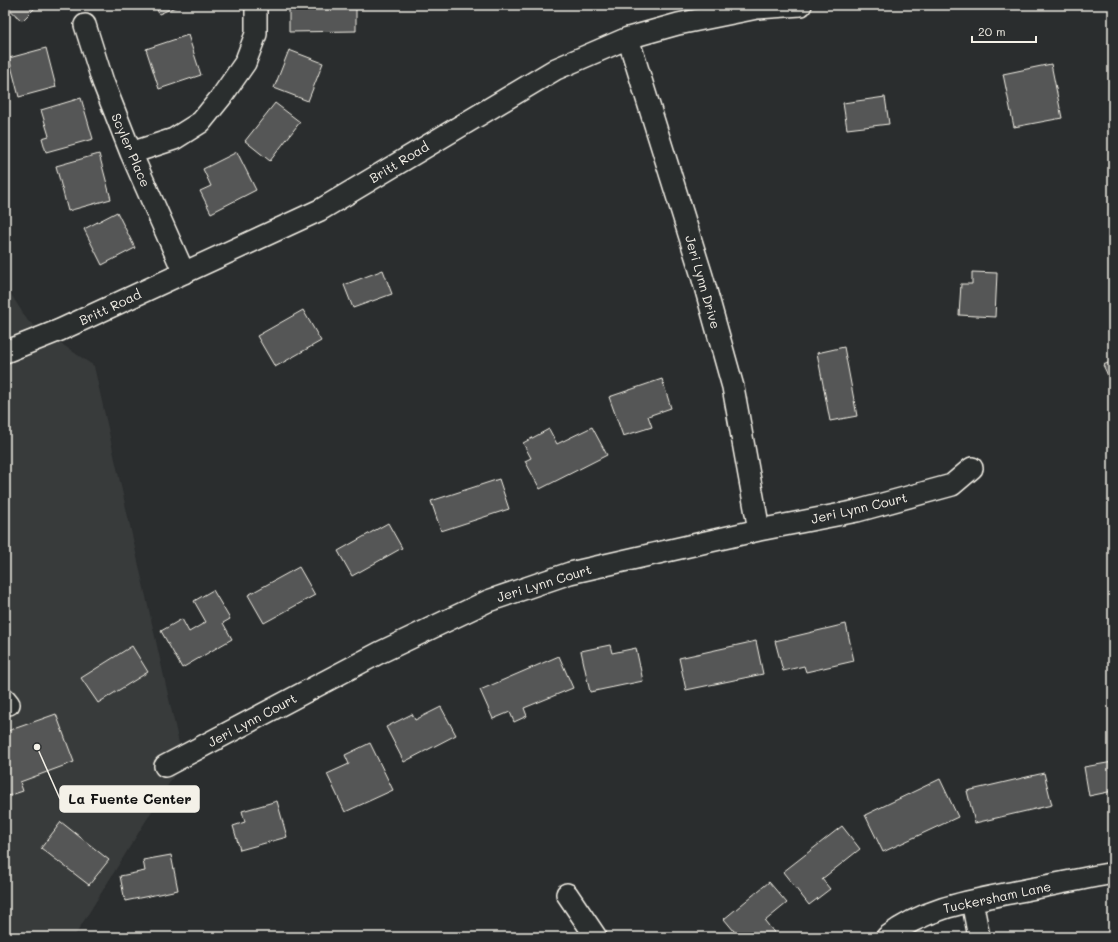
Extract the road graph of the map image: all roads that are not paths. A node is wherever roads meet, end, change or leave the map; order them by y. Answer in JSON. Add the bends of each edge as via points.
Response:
{"nodes":[{"id":1,"x":256,"y":5,"type":"edge"},
{"id":2,"x":801,"y":5,"type":"edge"},
{"id":3,"x":85,"y":25,"type":"dead end"},
{"id":4,"x":628,"y":38,"type":"junction"},
{"id":5,"x":131,"y":153,"type":"junction"},
{"id":6,"x":184,"y":272,"type":"junction"},
{"id":7,"x":5,"y":352,"type":"edge"},
{"id":8,"x":972,"y":468,"type":"dead end"},
{"id":9,"x":759,"y":530,"type":"junction"},
{"id":10,"x":165,"y":766,"type":"dead end"},
{"id":11,"x":1113,"y":872,"type":"edge"},
{"id":12,"x":567,"y":894,"type":"dead end"},
{"id":13,"x":972,"y":901,"type":"junction"},
{"id":14,"x":596,"y":937,"type":"edge"},
{"id":15,"x":887,"y":937,"type":"edge"},
{"id":16,"x":979,"y":937,"type":"edge"}],
"edges":[{"from":1,"to":5,"type":"street","via":[[256,34],[245,63],[201,122],[174,139]]},
{"from":2,"to":4,"type":"street","name":"Britt Road","via":[[757,8],[678,24]]},
{"from":3,"to":5,"type":"street","name":"Scyler Place"},
{"from":4,"to":6,"type":"street","name":"Britt Road","via":[[556,69],[320,210]]},
{"from":4,"to":9,"type":"street","name":"Jeri Lynn Drive","via":[[702,276],[733,387]]},
{"from":5,"to":6,"type":"street","name":"Scyler Place"},
{"from":6,"to":7,"type":"street","name":"Britt Road","via":[[60,330]]},
{"from":8,"to":9,"type":"street","name":"Jeri Lynn Court","via":[[952,485],[857,511]]},
{"from":9,"to":10,"type":"street","name":"Jeri Lynn Court","via":[[570,572],[488,601],[380,653]]},
{"from":11,"to":13,"type":"street","name":"Tuckersham Lane"},
{"from":12,"to":14,"type":"street"},
{"from":13,"to":15,"type":"street","name":"Tuckersham Lane","via":[[933,911]]},
{"from":13,"to":16,"type":"street"}]}
